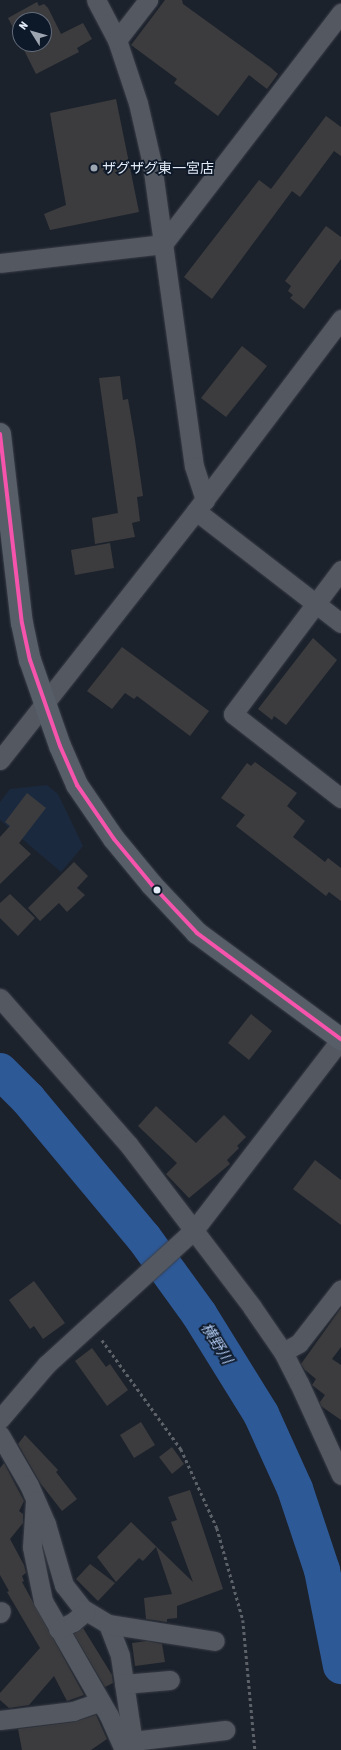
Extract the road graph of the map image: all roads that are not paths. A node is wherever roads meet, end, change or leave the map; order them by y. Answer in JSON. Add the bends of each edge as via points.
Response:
{"nodes":[{"id":1,"x":96,"y":0,"type":"edge"},
{"id":2,"x":148,"y":0,"type":"edge"},
{"id":3,"x":341,"y":14,"type":"edge"},
{"id":4,"x":117,"y":40,"type":"junction"},
{"id":5,"x":163,"y":244,"type":"junction"},
{"id":6,"x":0,"y":263,"type":"edge"},
{"id":7,"x":341,"y":318,"type":"edge"},
{"id":8,"x":0,"y":434,"type":"edge"},
{"id":9,"x":2,"y":461,"type":"edge"},
{"id":10,"x":200,"y":505,"type":"junction"},
{"id":11,"x":341,"y":570,"type":"edge"},
{"id":12,"x":315,"y":604,"type":"junction"},
{"id":13,"x":341,"y":624,"type":"edge"},
{"id":14,"x":45,"y":701,"type":"junction"},
{"id":15,"x":0,"y":760,"type":"edge"},
{"id":16,"x":341,"y":798,"type":"edge"},
{"id":17,"x":0,"y":998,"type":"edge"},
{"id":18,"x":341,"y":1039,"type":"edge"},
{"id":19,"x":188,"y":1236,"type":"junction"},
{"id":20,"x":341,"y":1288,"type":"edge"},
{"id":21,"x":283,"y":1352,"type":"junction"},
{"id":22,"x":0,"y":1418,"type":"edge"},
{"id":23,"x":0,"y":1435,"type":"edge"},
{"id":24,"x":341,"y":1475,"type":"edge"},
{"id":25,"x":35,"y":1500,"type":"junction"},
{"id":26,"x":86,"y":1611,"type":"junction"},
{"id":27,"x":108,"y":1624,"type":"junction"},
{"id":28,"x":58,"y":1629,"type":"junction"},
{"id":29,"x":215,"y":1641,"type":"dead end"},
{"id":30,"x":170,"y":1680,"type":"dead end"},
{"id":31,"x":124,"y":1684,"type":"junction"},
{"id":32,"x":99,"y":1702,"type":"junction"},
{"id":33,"x":0,"y":1720,"type":"edge"},
{"id":34,"x":225,"y":1730,"type":"dead end"},
{"id":35,"x":130,"y":1747,"type":"edge"}],
"edges":[{"from":1,"to":4,"type":"street"},
{"from":2,"to":4,"type":"street"},
{"from":3,"to":5,"type":"street"},
{"from":4,"to":5,"type":"street","via":[[138,103],[150,156]]},
{"from":5,"to":6,"type":"street"},
{"from":5,"to":10,"type":"street"},
{"from":7,"to":10,"type":"street"},
{"from":8,"to":9,"type":"main road"},
{"from":9,"to":14,"type":"main road","via":[[22,623],[30,660]]},
{"from":10,"to":12,"type":"street"},
{"from":10,"to":14,"type":"street"},
{"from":11,"to":12,"type":"street"},
{"from":12,"to":13,"type":"street"},
{"from":12,"to":16,"type":"street","via":[[233,714]]},
{"from":14,"to":15,"type":"street"},
{"from":14,"to":18,"type":"main road","via":[[60,746],[77,785],[114,839],[152,886],[197,932]]},
{"from":17,"to":19,"type":"street","via":[[128,1144]]},
{"from":18,"to":19,"type":"street"},
{"from":19,"to":21,"type":"street"},
{"from":19,"to":22,"type":"street","via":[[47,1364]]},
{"from":20,"to":21,"type":"street","via":[[299,1343]]},
{"from":21,"to":24,"type":"street","via":[[324,1434]]},
{"from":23,"to":25,"type":"street"},
{"from":25,"to":26,"type":"street","via":[[46,1524],[64,1585]]},
{"from":25,"to":28,"type":"street","via":[[32,1547],[36,1575],[44,1601]]},
{"from":26,"to":27,"type":"street"},
{"from":26,"to":28,"type":"street","via":[[73,1622]]},
{"from":27,"to":29,"type":"street"},
{"from":27,"to":31,"type":"street","via":[[120,1656]]},
{"from":28,"to":32,"type":"street"},
{"from":30,"to":31,"type":"street"},
{"from":31,"to":35,"type":"street"},
{"from":32,"to":33,"type":"street","via":[[72,1711]]},
{"from":32,"to":35,"type":"street"},
{"from":34,"to":35,"type":"street"}]}
